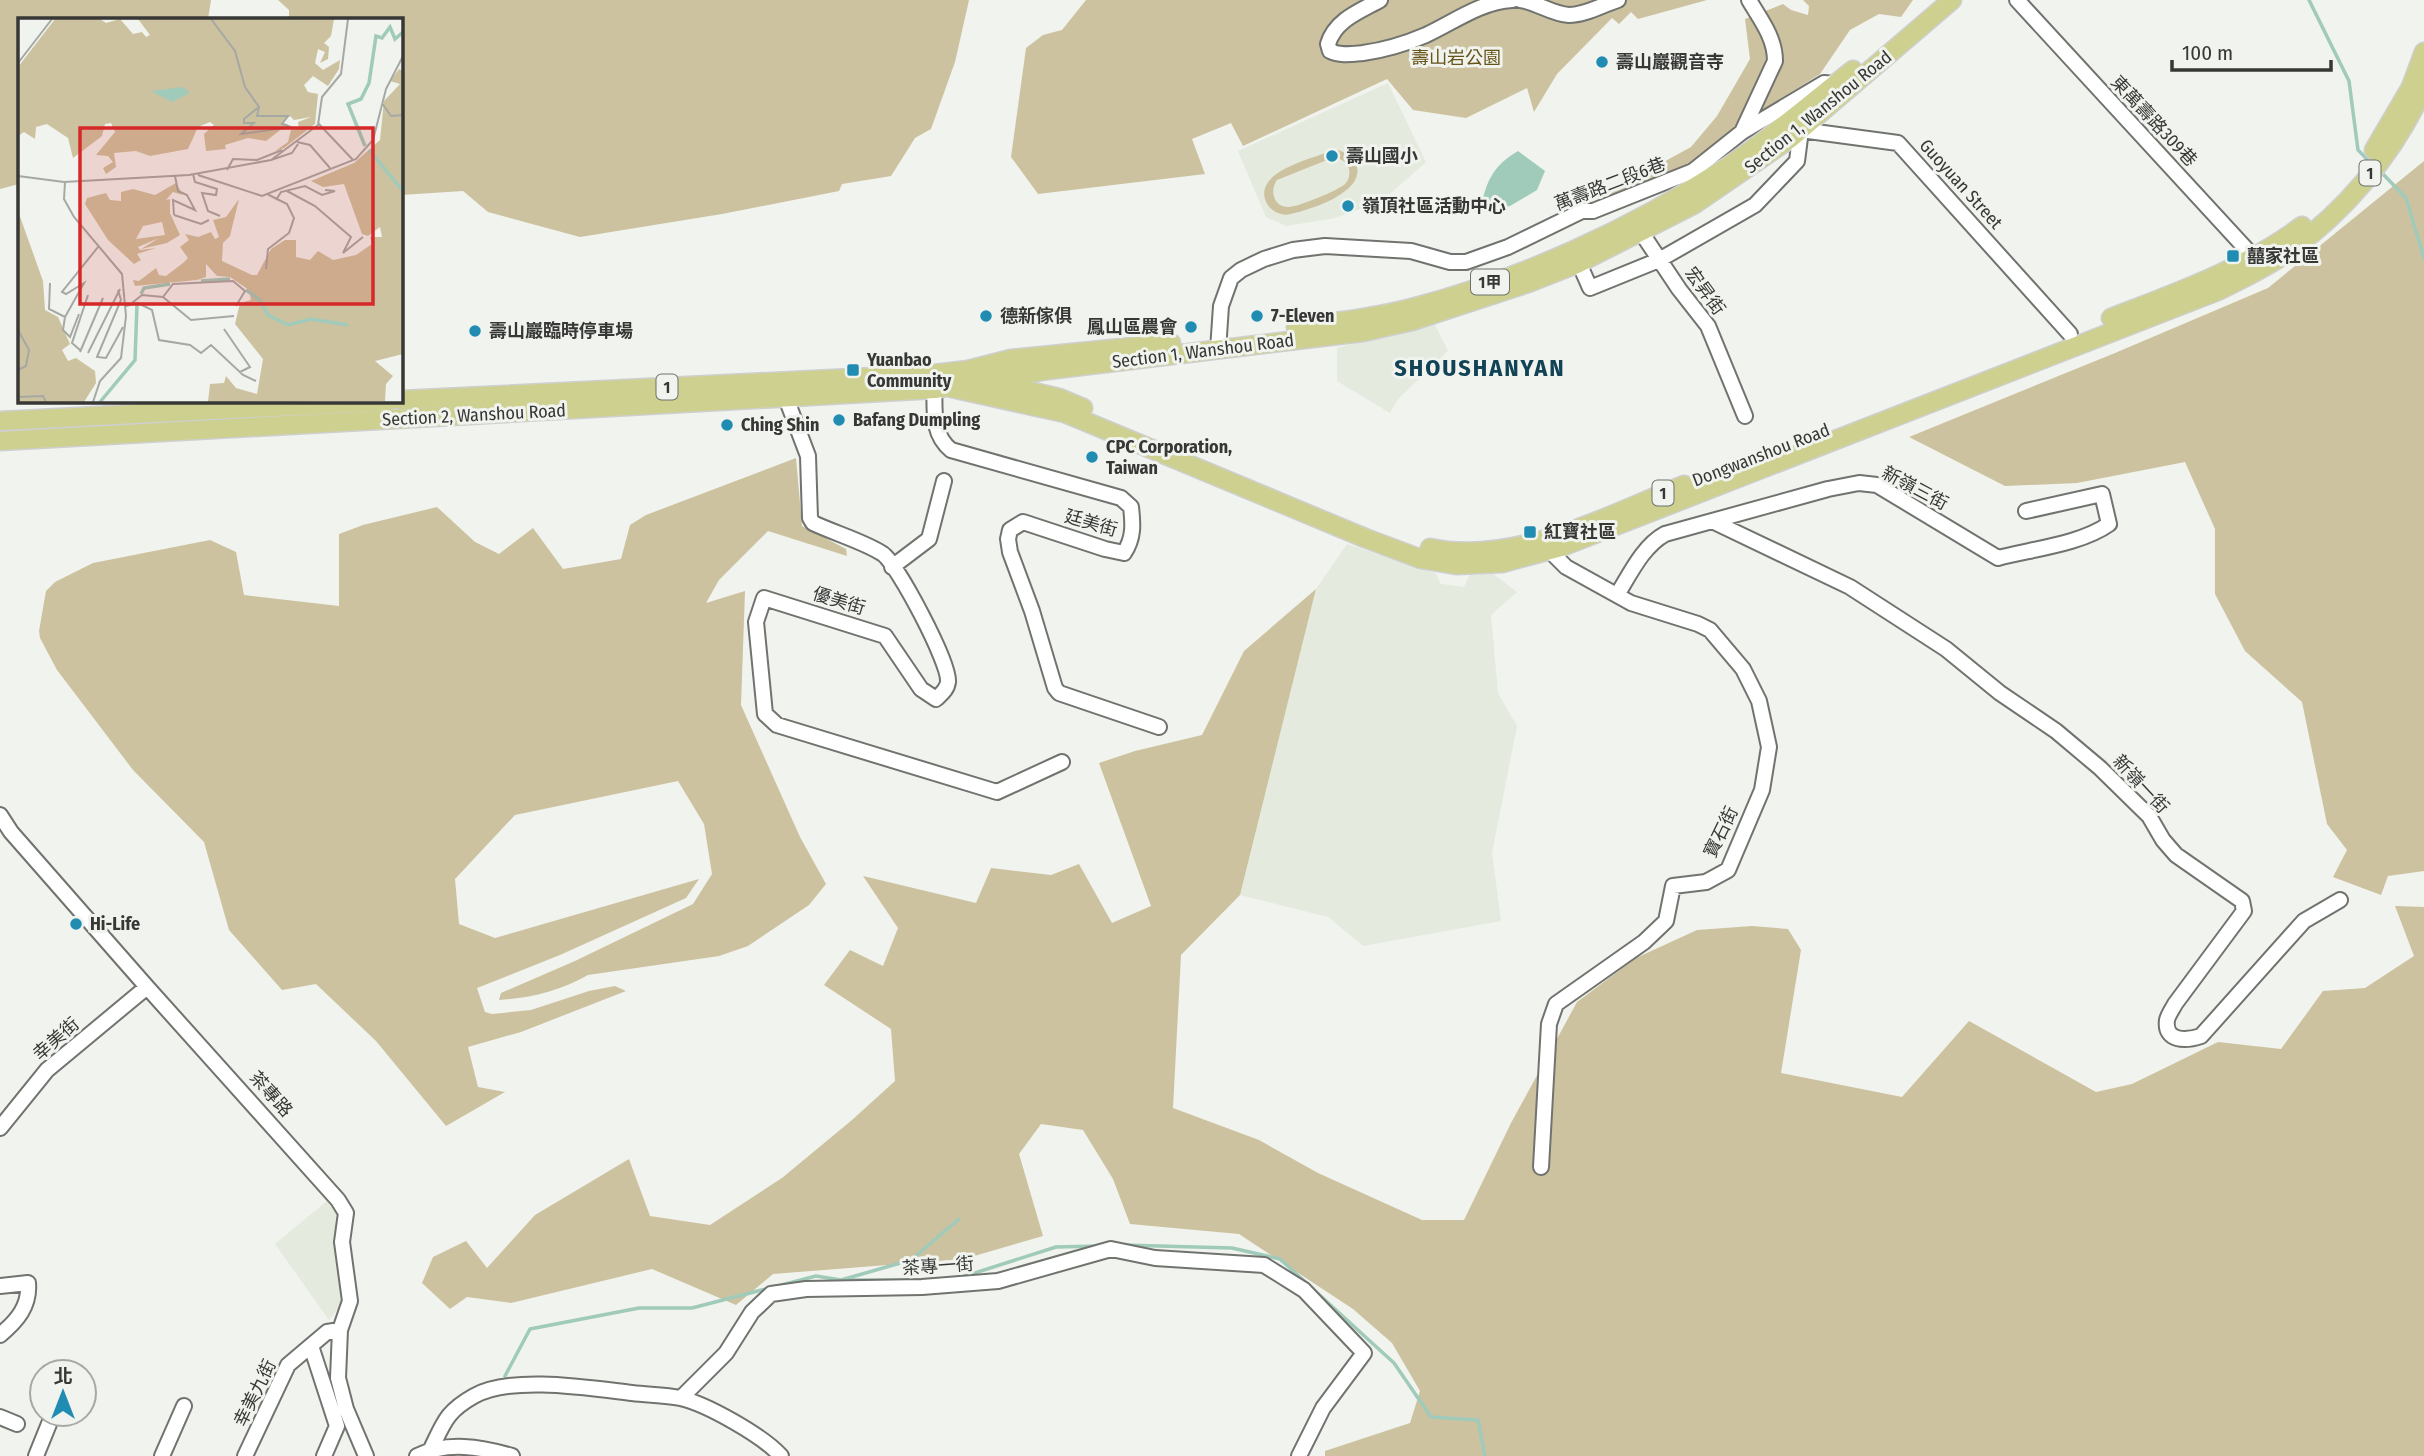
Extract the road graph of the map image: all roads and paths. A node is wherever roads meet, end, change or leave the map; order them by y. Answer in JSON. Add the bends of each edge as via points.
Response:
{"nodes":[{"id":1,"x":1380,"y":0,"type":"edge"},
{"id":2,"x":1512,"y":0,"type":"edge"},
{"id":3,"x":1520,"y":0,"type":"edge"},
{"id":4,"x":1618,"y":0,"type":"edge"},
{"id":5,"x":1749,"y":0,"type":"edge"},
{"id":6,"x":1936,"y":0,"type":"edge"},
{"id":7,"x":1951,"y":0,"type":"edge"},
{"id":8,"x":2017,"y":0,"type":"edge"},
{"id":9,"x":2424,"y":52,"type":"edge"},
{"id":10,"x":1839,"y":89,"type":"junction"},
{"id":11,"x":2418,"y":91,"type":"edge"},
{"id":12,"x":1796,"y":125,"type":"junction"},
{"id":13,"x":1742,"y":132,"type":"junction"},
{"id":14,"x":1641,"y":232,"type":"junction"},
{"id":15,"x":1659,"y":260,"type":"junction"},
{"id":16,"x":2259,"y":262,"type":"junction"},
{"id":17,"x":1579,"y":263,"type":"junction"},
{"id":18,"x":2070,"y":334,"type":"junction"},
{"id":19,"x":1218,"y":344,"type":"junction"},
{"id":20,"x":1048,"y":370,"type":"junction"},
{"id":21,"x":975,"y":375,"type":"junction"},
{"id":22,"x":939,"y":383,"type":"junction"},
{"id":23,"x":1051,"y":396,"type":"junction"},
{"id":24,"x":786,"y":398,"type":"junction"},
{"id":25,"x":402,"y":400,"type":"edge"},
{"id":26,"x":370,"y":402,"type":"edge"},
{"id":27,"x":1745,"y":416,"type":"dead end"},
{"id":28,"x":0,"y":421,"type":"edge"},
{"id":29,"x":0,"y":441,"type":"edge"},
{"id":30,"x":944,"y":481,"type":"dead end"},
{"id":31,"x":2026,"y":511,"type":"dead end"},
{"id":32,"x":1712,"y":521,"type":"junction"},
{"id":33,"x":1545,"y":546,"type":"junction"},
{"id":34,"x":892,"y":567,"type":"junction"},
{"id":35,"x":1617,"y":595,"type":"junction"},
{"id":36,"x":1159,"y":727,"type":"dead end"},
{"id":37,"x":1062,"y":762,"type":"dead end"},
{"id":38,"x":0,"y":815,"type":"edge"},
{"id":39,"x":2340,"y":900,"type":"dead end"},
{"id":40,"x":146,"y":987,"type":"junction"},
{"id":41,"x":0,"y":1128,"type":"edge"},
{"id":42,"x":1541,"y":1167,"type":"dead end"},
{"id":43,"x":0,"y":1286,"type":"edge"},
{"id":44,"x":340,"y":1330,"type":"junction"},
{"id":45,"x":0,"y":1335,"type":"edge"},
{"id":46,"x":311,"y":1346,"type":"junction"},
{"id":47,"x":681,"y":1398,"type":"junction"},
{"id":48,"x":184,"y":1406,"type":"dead end"},
{"id":49,"x":0,"y":1417,"type":"edge"},
{"id":50,"x":17,"y":1424,"type":"dead end"},
{"id":51,"x":47,"y":1428,"type":"edge"},
{"id":52,"x":431,"y":1449,"type":"junction"},
{"id":53,"x":36,"y":1456,"type":"edge"},
{"id":54,"x":162,"y":1456,"type":"edge"},
{"id":55,"x":245,"y":1456,"type":"edge"},
{"id":56,"x":324,"y":1456,"type":"edge"},
{"id":57,"x":366,"y":1456,"type":"edge"},
{"id":58,"x":417,"y":1456,"type":"edge"},
{"id":59,"x":512,"y":1456,"type":"edge"},
{"id":60,"x":781,"y":1456,"type":"edge"},
{"id":61,"x":1299,"y":1456,"type":"edge"}],
"edges":[{"from":1,"to":2,"type":"street","via":[[1335,28],[1328,44],[1331,51],[1385,50],[1461,15]]},
{"from":3,"to":4,"type":"street","via":[[1568,15]]},
{"from":5,"to":13,"type":"street","via":[[1770,36],[1775,61]]},
{"from":6,"to":10,"type":"main road","name":"Section 1, Wanshou Road","number":"1甲"},
{"from":7,"to":10,"type":"main road","name":"Section 1, Wanshou Road","number":"1甲"},
{"from":8,"to":16,"type":"street","name":"東萬壽路309巷"},
{"from":9,"to":11,"type":"main road","number":"1"},
{"from":10,"to":12,"type":"main road","name":"Section 1, Wanshou Road","number":"1甲"},
{"from":10,"to":13,"type":"street","name":"萬壽路二段6巷","via":[[1824,83]]},
{"from":11,"to":16,"type":"main road","name":"Dongwanshou Road","number":"1","via":[[2338,195]]},
{"from":11,"to":16,"type":"main road","name":"Dongwanshou Road","number":"1","via":[[2407,122],[2360,186],[2308,236]]},
{"from":12,"to":14,"type":"main road","name":"Section 1, Wanshou Road","number":"1甲","via":[[1693,205]]},
{"from":12,"to":15,"type":"street","via":[[1797,161],[1755,205]]},
{"from":12,"to":18,"type":"street","name":"Guoyuan Street","via":[[1898,143]]},
{"from":12,"to":19,"type":"main road","name":"Section 1, Wanshou Road","number":"1甲","via":[[1686,192],[1525,270],[1412,308]]},
{"from":13,"to":19,"type":"street","name":"萬壽路二段6巷","via":[[1693,171],[1671,182],[1582,211],[1466,262],[1411,251],[1325,246],[1264,259],[1231,278],[1223,296]]},
{"from":14,"to":15,"type":"street","name":"宏昇街"},
{"from":14,"to":17,"type":"main road","name":"Section 1, Wanshou Road","number":"1甲"},
{"from":15,"to":17,"type":"street","via":[[1590,288]]},
{"from":15,"to":27,"type":"street","name":"宏昇街","via":[[1708,326]]},
{"from":16,"to":18,"type":"main road","name":"Dongwanshou Road","number":"1"},
{"from":16,"to":33,"type":"main road","name":"Dongwanshou Road","number":"1","via":[[2220,290]]},
{"from":17,"to":19,"type":"main road","name":"Section 1, Wanshou Road","number":"1甲","via":[[1471,303],[1363,332]]},
{"from":18,"to":33,"type":"main road","name":"Dongwanshou Road","number":"1"},
{"from":19,"to":20,"type":"main road","name":"Section 1, Wanshou Road","number":"1甲"},
{"from":19,"to":21,"type":"main road","name":"Section 1, Wanshou Road","number":"1甲","via":[[1011,359]]},
{"from":20,"to":21,"type":"main road","name":"Section 1, Wanshou Road","number":"1甲"},
{"from":20,"to":23,"type":"main road"},
{"from":21,"to":22,"type":"main road","name":"Section 2, Wanshou Road","number":"1"},
{"from":21,"to":23,"type":"main road","name":"Dongwanshou Road","number":"1"},
{"from":22,"to":24,"type":"main road","name":"Section 2, Wanshou Road","number":"1"},
{"from":22,"to":25,"type":"main road","name":"Section 2, Wanshou Road","number":"1"},
{"from":22,"to":33,"type":"main road","name":"Dongwanshou Road","number":"1","via":[[1065,412],[1421,559],[1456,565],[1502,563]]},
{"from":22,"to":36,"type":"street","name":"廷美街","via":[[935,424],[951,450],[1121,498],[1131,507],[1133,527],[1124,552],[1023,522],[1010,530],[1008,539],[1059,693]]},
{"from":23,"to":33,"type":"main road","name":"Dongwanshou Road","number":"1","via":[[1420,546],[1471,552]]},
{"from":24,"to":29,"type":"main road","name":"Section 2, Wanshou Road","number":"1"},
{"from":24,"to":34,"type":"street","name":"優美街","via":[[808,456],[810,519],[884,555]]},
{"from":26,"to":28,"type":"main road","name":"Section 2, Wanshou Road"},
{"from":30,"to":34,"type":"street","via":[[929,540]]},
{"from":31,"to":32,"type":"street","name":"新嶺三街","via":[[2102,494],[2109,524],[2081,537],[1998,558],[1877,485],[1859,483]]},
{"from":32,"to":35,"type":"street","name":"新嶺三街","via":[[1655,540]]},
{"from":32,"to":39,"type":"street","name":"新嶺一街","via":[[1850,587],[1945,649],[2101,768],[2149,816],[2176,855],[2242,901],[2244,911],[2167,1020],[2169,1033],[2176,1039],[2189,1041],[2200,1036],[2304,921]]},
{"from":33,"to":35,"type":"street","name":"寶石街","via":[[1566,567]]},
{"from":34,"to":37,"type":"street","name":"優美街","via":[[937,643],[948,682],[944,692],[936,699],[921,689],[885,636],[764,598],[756,622],[765,714],[777,725],[997,792]]},
{"from":35,"to":42,"type":"street","name":"寶石街","via":[[1698,624],[1720,639],[1759,701],[1769,747],[1762,790],[1728,870],[1706,882],[1674,886],[1666,921],[1644,942],[1556,1004],[1549,1024]]},
{"from":38,"to":40,"type":"street","name":"茶專路"},
{"from":40,"to":41,"type":"street","name":"幸美街","via":[[47,1070]]},
{"from":40,"to":44,"type":"street","name":"茶專路","via":[[346,1213],[342,1242],[350,1301]]},
{"from":43,"to":45,"type":"street","via":[[28,1283],[29,1299]]},
{"from":44,"to":46,"type":"street","name":"幸美九街","via":[[327,1332]]},
{"from":44,"to":57,"type":"street","name":"茶專路","via":[[338,1378]]},
{"from":46,"to":55,"type":"street","name":"幸美九街","via":[[288,1365]]},
{"from":46,"to":56,"type":"street","via":[[337,1426]]},
{"from":47,"to":52,"type":"street","via":[[567,1386],[510,1386],[475,1395],[448,1414]]},
{"from":47,"to":60,"type":"street","via":[[769,1443]]},
{"from":47,"to":61,"type":"street","name":"茶專一街","via":[[726,1353],[752,1312],[771,1294],[998,1281],[1111,1249],[1155,1258],[1264,1265],[1304,1290],[1364,1353],[1323,1408]]},
{"from":48,"to":54,"type":"street"},
{"from":49,"to":50,"type":"street"},
{"from":51,"to":53,"type":"street"},
{"from":52,"to":58,"type":"street"},
{"from":52,"to":59,"type":"street","via":[[481,1447]]}]}
